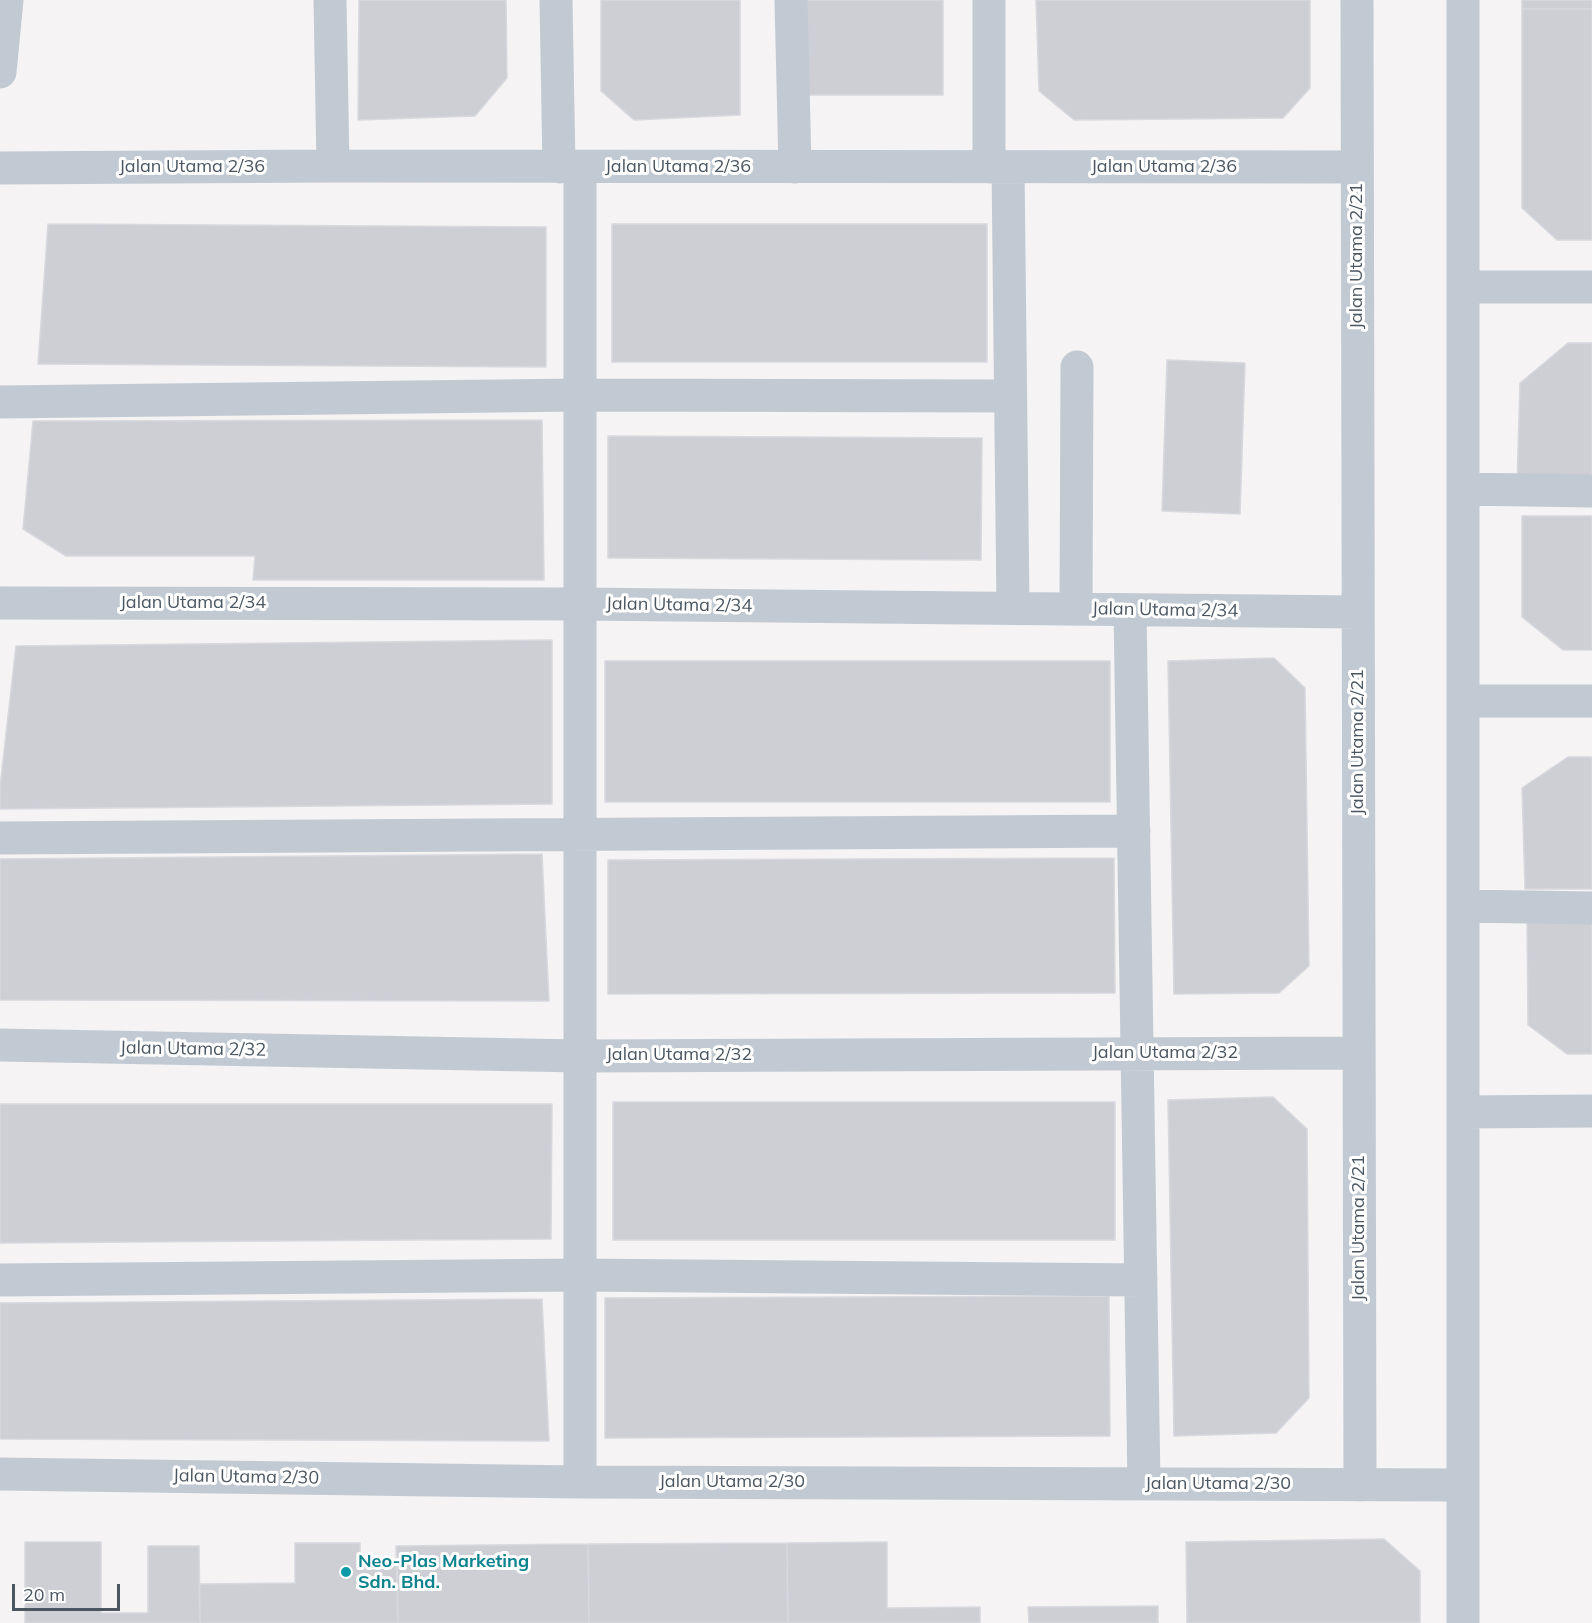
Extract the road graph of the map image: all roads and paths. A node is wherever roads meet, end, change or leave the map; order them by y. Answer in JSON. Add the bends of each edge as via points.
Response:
{"nodes":[{"id":1,"x":7,"y":0,"type":"edge"},
{"id":2,"x":330,"y":0,"type":"edge"},
{"id":3,"x":556,"y":0,"type":"edge"},
{"id":4,"x":791,"y":0,"type":"edge"},
{"id":5,"x":989,"y":0,"type":"edge"},
{"id":6,"x":1357,"y":0,"type":"edge"},
{"id":7,"x":1463,"y":0,"type":"edge"},
{"id":8,"x":0,"y":72,"type":"edge"},
{"id":9,"x":333,"y":166,"type":"junction"},
{"id":10,"x":569,"y":167,"type":"junction"},
{"id":11,"x":795,"y":167,"type":"junction"},
{"id":12,"x":999,"y":167,"type":"junction"},
{"id":13,"x":1357,"y":167,"type":"junction"},
{"id":14,"x":0,"y":168,"type":"edge"},
{"id":15,"x":1463,"y":287,"type":"junction"},
{"id":16,"x":1592,"y":287,"type":"edge"},
{"id":17,"x":1077,"y":367,"type":"dead end"},
{"id":18,"x":580,"y":394,"type":"junction"},
{"id":19,"x":1010,"y":396,"type":"junction"},
{"id":20,"x":0,"y":402,"type":"edge"},
{"id":21,"x":1463,"y":489,"type":"junction"},
{"id":22,"x":1592,"y":490,"type":"edge"},
{"id":23,"x":0,"y":603,"type":"edge"},
{"id":24,"x":580,"y":604,"type":"junction"},
{"id":25,"x":1013,"y":608,"type":"junction"},
{"id":26,"x":1076,"y":609,"type":"junction"},
{"id":27,"x":1130,"y":610,"type":"junction"},
{"id":28,"x":1358,"y":612,"type":"junction"},
{"id":29,"x":1463,"y":701,"type":"junction"},
{"id":30,"x":1592,"y":701,"type":"edge"},
{"id":31,"x":1134,"y":831,"type":"junction"},
{"id":32,"x":580,"y":834,"type":"junction"},
{"id":33,"x":0,"y":838,"type":"edge"},
{"id":34,"x":1463,"y":906,"type":"junction"},
{"id":35,"x":1592,"y":908,"type":"edge"},
{"id":36,"x":0,"y":1045,"type":"edge"},
{"id":37,"x":1137,"y":1053,"type":"junction"},
{"id":38,"x":1359,"y":1053,"type":"junction"},
{"id":39,"x":580,"y":1056,"type":"junction"},
{"id":40,"x":1592,"y":1111,"type":"edge"},
{"id":41,"x":1463,"y":1112,"type":"junction"},
{"id":42,"x":580,"y":1275,"type":"junction"},
{"id":43,"x":0,"y":1280,"type":"edge"},
{"id":44,"x":1141,"y":1280,"type":"junction"},
{"id":45,"x":0,"y":1474,"type":"edge"},
{"id":46,"x":580,"y":1482,"type":"junction"},
{"id":47,"x":1144,"y":1484,"type":"junction"},
{"id":48,"x":1360,"y":1485,"type":"junction"},
{"id":49,"x":1463,"y":1485,"type":"junction"},
{"id":50,"x":1463,"y":1623,"type":"edge"}],
"edges":[{"from":1,"to":8,"type":"street"},
{"from":2,"to":9,"type":"street"},
{"from":3,"to":10,"type":"street"},
{"from":4,"to":11,"type":"street"},
{"from":5,"to":12,"type":"street"},
{"from":6,"to":13,"type":"street","name":"Jalan Utama 2/21"},
{"from":7,"to":15,"type":"street"},
{"from":9,"to":10,"type":"street","name":"Jalan Utama 2/36"},
{"from":9,"to":14,"type":"street","name":"Jalan Utama 2/36"},
{"from":10,"to":11,"type":"street","name":"Jalan Utama 2/36"},
{"from":10,"to":18,"type":"street"},
{"from":11,"to":12,"type":"street","name":"Jalan Utama 2/36"},
{"from":12,"to":13,"type":"street","name":"Jalan Utama 2/36"},
{"from":12,"to":19,"type":"street"},
{"from":13,"to":28,"type":"street","name":"Jalan Utama 2/21"},
{"from":15,"to":16,"type":"street"},
{"from":15,"to":21,"type":"street"},
{"from":17,"to":26,"type":"street"},
{"from":18,"to":19,"type":"street"},
{"from":18,"to":20,"type":"street"},
{"from":18,"to":24,"type":"street"},
{"from":19,"to":25,"type":"street"},
{"from":21,"to":22,"type":"street"},
{"from":21,"to":29,"type":"street"},
{"from":23,"to":24,"type":"street","name":"Jalan Utama 2/34"},
{"from":24,"to":25,"type":"street","name":"Jalan Utama 2/34"},
{"from":24,"to":32,"type":"street"},
{"from":25,"to":26,"type":"street","name":"Jalan Utama 2/34"},
{"from":26,"to":27,"type":"street","name":"Jalan Utama 2/34"},
{"from":27,"to":28,"type":"street","name":"Jalan Utama 2/34"},
{"from":27,"to":31,"type":"street"},
{"from":28,"to":38,"type":"street","name":"Jalan Utama 2/21"},
{"from":29,"to":30,"type":"street"},
{"from":29,"to":34,"type":"street"},
{"from":31,"to":32,"type":"street"},
{"from":31,"to":37,"type":"street"},
{"from":32,"to":33,"type":"street"},
{"from":32,"to":39,"type":"street"},
{"from":34,"to":35,"type":"street"},
{"from":34,"to":41,"type":"street"},
{"from":36,"to":39,"type":"street","name":"Jalan Utama 2/32"},
{"from":37,"to":38,"type":"street","name":"Jalan Utama 2/32"},
{"from":37,"to":39,"type":"street","name":"Jalan Utama 2/32"},
{"from":37,"to":44,"type":"street"},
{"from":38,"to":48,"type":"street","name":"Jalan Utama 2/21"},
{"from":39,"to":42,"type":"street"},
{"from":40,"to":41,"type":"street"},
{"from":41,"to":49,"type":"street"},
{"from":42,"to":43,"type":"street"},
{"from":42,"to":44,"type":"street"},
{"from":42,"to":46,"type":"street"},
{"from":44,"to":47,"type":"street"},
{"from":45,"to":46,"type":"street","name":"Jalan Utama 2/30"},
{"from":46,"to":47,"type":"street","name":"Jalan Utama 2/30"},
{"from":47,"to":48,"type":"street","name":"Jalan Utama 2/30"},
{"from":48,"to":49,"type":"street","name":"Jalan Utama 2/30"},
{"from":49,"to":50,"type":"street"}]}
